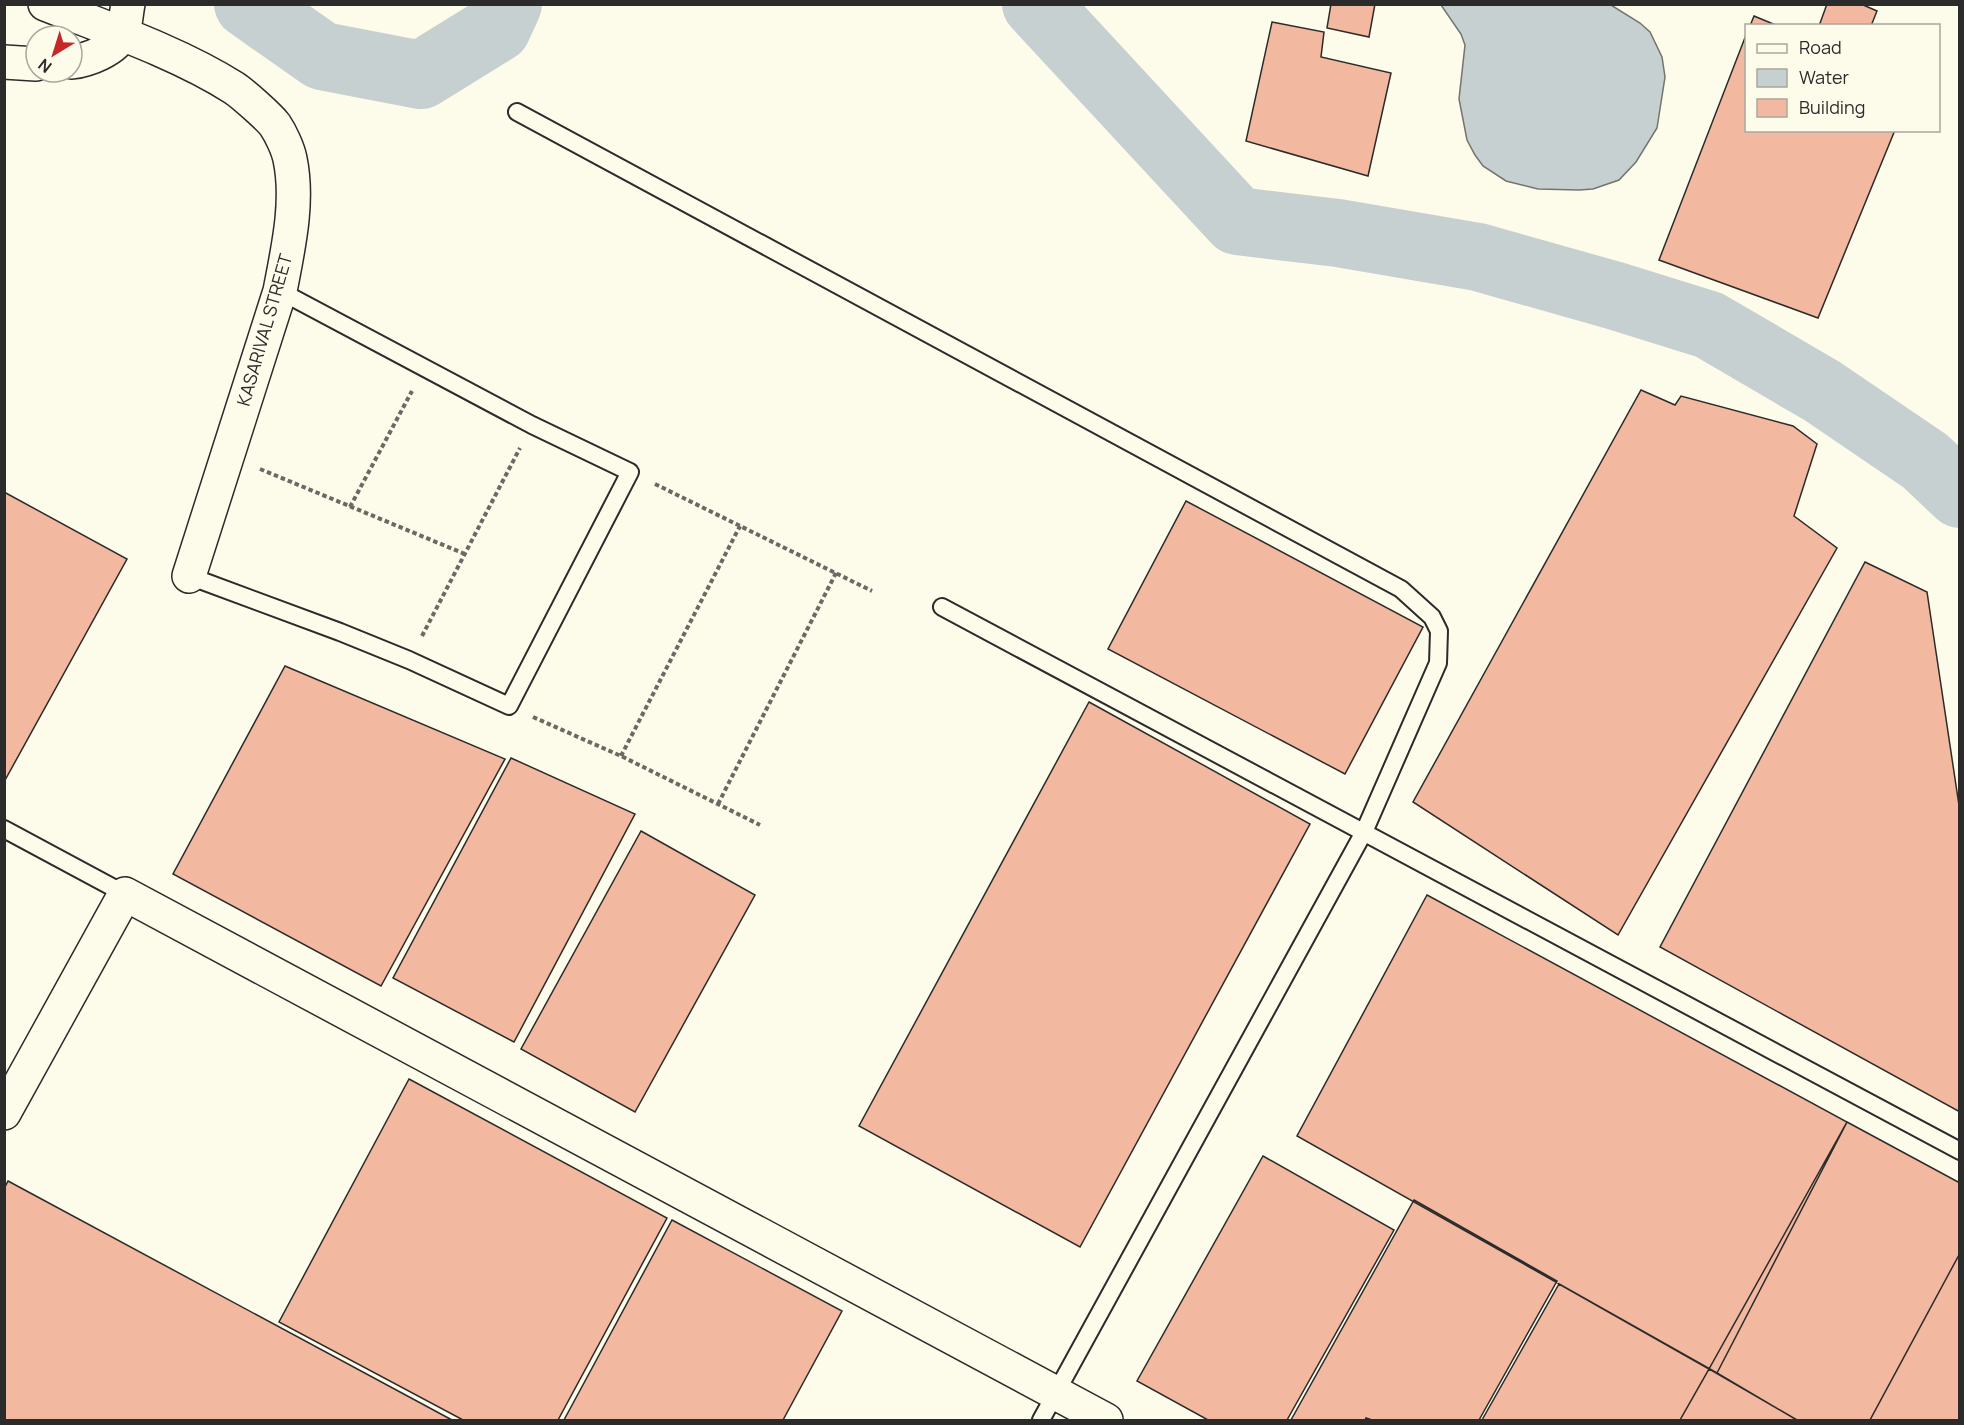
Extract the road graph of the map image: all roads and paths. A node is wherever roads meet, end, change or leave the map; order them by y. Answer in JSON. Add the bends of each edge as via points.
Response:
{"nodes":[{"id":1,"x":45,"y":4,"type":"edge"},
{"id":2,"x":125,"y":20,"type":"edge"},
{"id":3,"x":84,"y":60,"type":"edge"},
{"id":4,"x":4,"y":62,"type":"edge"},
{"id":5,"x":24,"y":63,"type":"edge"},
{"id":6,"x":517,"y":112,"type":"dead end"},
{"id":7,"x":280,"y":291,"type":"junction"},
{"id":8,"x":424,"y":368,"type":"junction"},
{"id":9,"x":532,"y":425,"type":"junction"},
{"id":10,"x":227,"y":456,"type":"junction"},
{"id":11,"x":630,"y":472,"type":"junction"},
{"id":12,"x":351,"y":507,"type":"junction"},
{"id":13,"x":740,"y":526,"type":"junction"},
{"id":14,"x":465,"y":554,"type":"junction"},
{"id":15,"x":836,"y":573,"type":"junction"},
{"id":16,"x":189,"y":576,"type":"joint"},
{"id":17,"x":872,"y":591,"type":"dead end"},
{"id":18,"x":942,"y":607,"type":"dead end"},
{"id":19,"x":409,"y":660,"type":"junction"},
{"id":20,"x":509,"y":706,"type":"junction"},
{"id":21,"x":621,"y":756,"type":"junction"},
{"id":22,"x":718,"y":804,"type":"junction"},
{"id":23,"x":760,"y":825,"type":"dead end"},
{"id":24,"x":4,"y":829,"type":"edge"},
{"id":25,"x":1364,"y":832,"type":"junction"},
{"id":26,"x":125,"y":894,"type":"junction"},
{"id":27,"x":4,"y":1113,"type":"edge"},
{"id":28,"x":1959,"y":1151,"type":"edge"},
{"id":29,"x":1048,"y":1407,"type":"edge"},
{"id":30,"x":1106,"y":1420,"type":"edge"}],
"edges":[{"from":1,"to":2,"type":"street","name":"KASARIVAL STREET"},
{"from":2,"to":3,"type":"street","via":[[105,51]]},
{"from":2,"to":7,"type":"street","name":"KASARIVAL STREET","via":[[184,62],[236,89],[275,125],[290,158],[293,194]]},
{"from":4,"to":5,"type":"street"},
{"from":6,"to":25,"type":"lane","via":[[1401,589],[1418,603],[1432,616],[1439,631],[1438,663]]},
{"from":7,"to":8,"type":"lane"},
{"from":7,"to":10,"type":"street","name":"KASARIVAL STREET"},
{"from":8,"to":9,"type":"lane"},
{"from":8,"to":12,"type":"path"},
{"from":9,"to":11,"type":"lane"},
{"from":9,"to":14,"type":"path"},
{"from":10,"to":12,"type":"path"},
{"from":10,"to":16,"type":"street","name":"KASARIVAL STREET"},
{"from":11,"to":13,"type":"path"},
{"from":11,"to":20,"type":"lane"},
{"from":12,"to":14,"type":"path"},
{"from":13,"to":15,"type":"path"},
{"from":13,"to":21,"type":"path"},
{"from":14,"to":19,"type":"path"},
{"from":15,"to":17,"type":"path"},
{"from":15,"to":22,"type":"path"},
{"from":16,"to":19,"type":"lane"},
{"from":18,"to":25,"type":"lane"},
{"from":19,"to":20,"type":"lane"},
{"from":20,"to":21,"type":"path"},
{"from":21,"to":22,"type":"path"},
{"from":22,"to":23,"type":"path"},
{"from":24,"to":26,"type":"lane"},
{"from":25,"to":28,"type":"lane"},
{"from":25,"to":29,"type":"lane"},
{"from":26,"to":27,"type":"street"},
{"from":26,"to":29,"type":"street"},
{"from":29,"to":30,"type":"street"}]}
